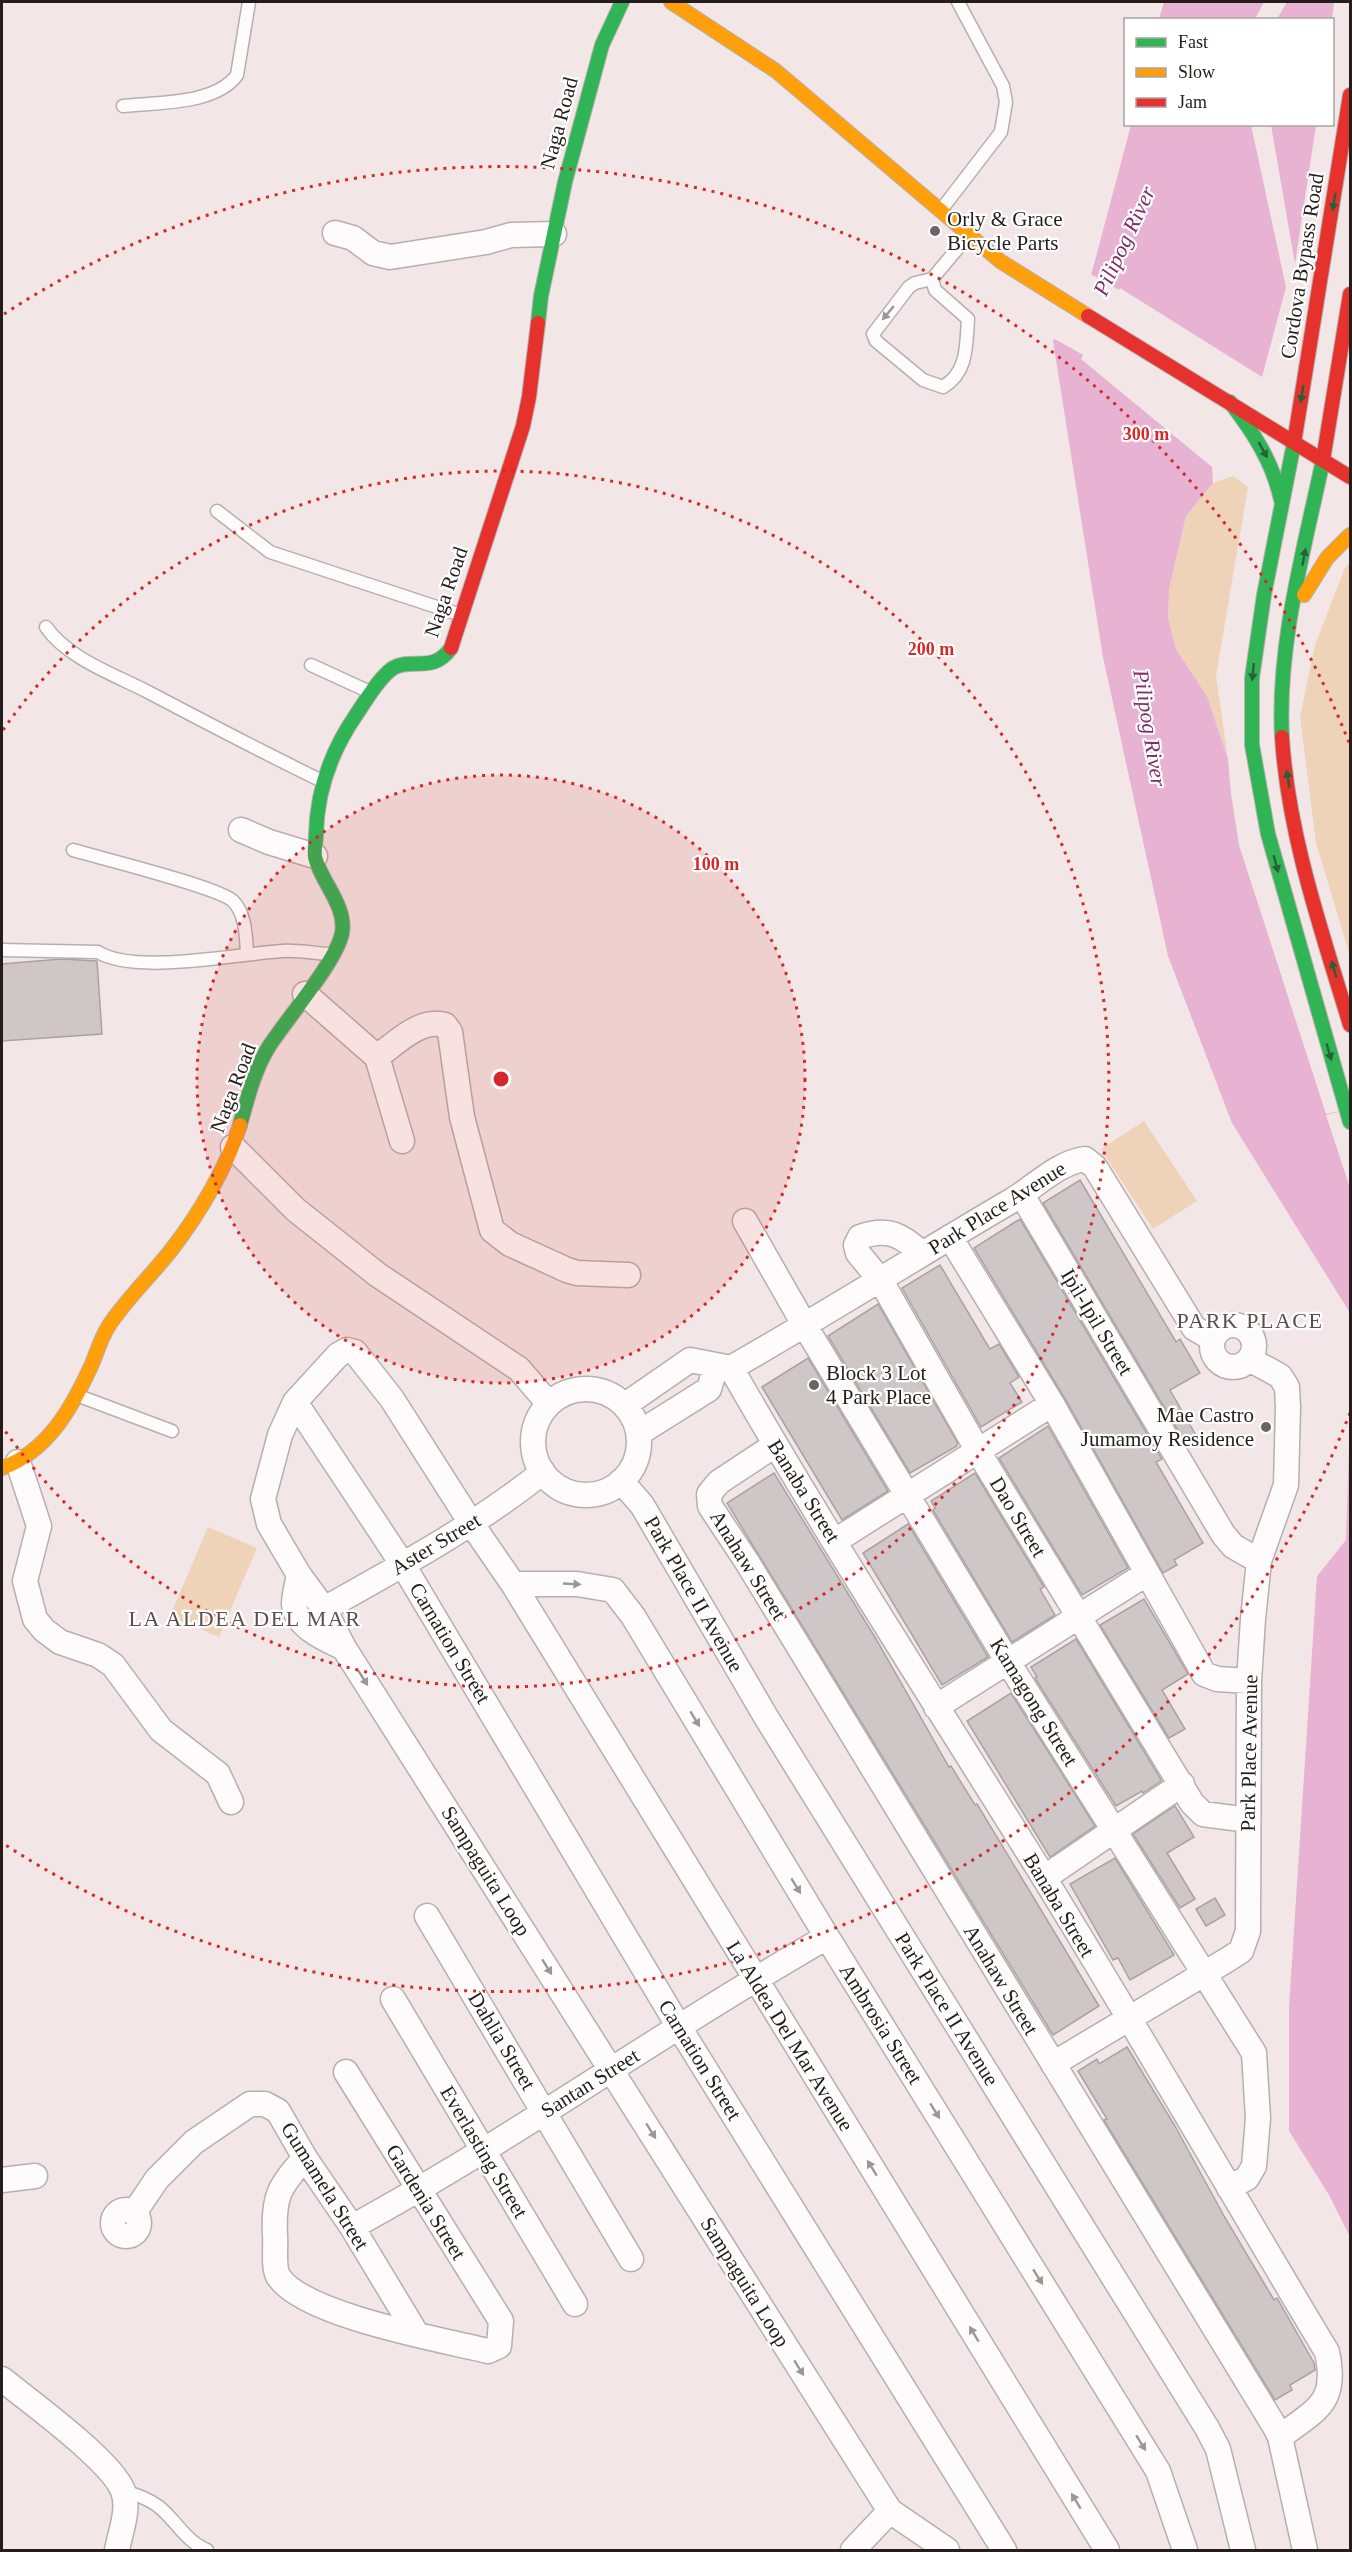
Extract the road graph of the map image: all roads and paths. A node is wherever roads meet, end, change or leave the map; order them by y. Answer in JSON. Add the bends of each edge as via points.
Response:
{"nodes":[{"id":1,"x":249,"y":2,"type":"edge"},
{"id":2,"x":622,"y":2,"type":"edge"},
{"id":3,"x":671,"y":2,"type":"edge"},
{"id":4,"x":958,"y":2,"type":"edge"},
{"id":5,"x":1350,"y":95,"type":"edge"},
{"id":6,"x":123,"y":106,"type":"dead end"},
{"id":7,"x":940,"y":211,"type":"junction"},
{"id":8,"x":335,"y":233,"type":"dead end"},
{"id":9,"x":554,"y":234,"type":"junction"},
{"id":10,"x":969,"y":236,"type":"junction"},
{"id":11,"x":932,"y":279,"type":"junction"},
{"id":12,"x":1350,"y":294,"type":"edge"},
{"id":13,"x":1230,"y":402,"type":"junction"},
{"id":14,"x":1294,"y":443,"type":"junction"},
{"id":15,"x":1323,"y":460,"type":"junction"},
{"id":16,"x":1350,"y":477,"type":"edge"},
{"id":17,"x":1282,"y":505,"type":"junction"},
{"id":18,"x":217,"y":511,"type":"dead end"},
{"id":19,"x":1350,"y":535,"type":"edge"},
{"id":20,"x":1293,"y":614,"type":"junction"},
{"id":21,"x":462,"y":616,"type":"junction"},
{"id":22,"x":46,"y":627,"type":"dead end"},
{"id":23,"x":311,"y":664,"type":"dead end"},
{"id":24,"x":371,"y":692,"type":"junction"},
{"id":25,"x":323,"y":782,"type":"junction"},
{"id":26,"x":241,"y":830,"type":"dead end"},
{"id":27,"x":73,"y":850,"type":"dead end"},
{"id":28,"x":315,"y":856,"type":"junction"},
{"id":29,"x":2,"y":950,"type":"edge"},
{"id":30,"x":248,"y":954,"type":"junction"},
{"id":31,"x":333,"y":954,"type":"junction"},
{"id":32,"x":305,"y":994,"type":"junction"},
{"id":33,"x":1350,"y":1025,"type":"edge"},
{"id":34,"x":377,"y":1057,"type":"junction"},
{"id":35,"x":1348,"y":1116,"type":"edge"},
{"id":36,"x":402,"y":1141,"type":"dead end"},
{"id":37,"x":233,"y":1147,"type":"junction"},
{"id":38,"x":1022,"y":1195,"type":"junction"},
{"id":39,"x":745,"y":1221,"type":"dead end"},
{"id":40,"x":950,"y":1237,"type":"junction"},
{"id":41,"x":922,"y":1254,"type":"junction"},
{"id":42,"x":628,"y":1275,"type":"dead end"},
{"id":43,"x":881,"y":1281,"type":"junction"},
{"id":44,"x":805,"y":1326,"type":"junction"},
{"id":45,"x":1213,"y":1339,"type":"junction"},
{"id":46,"x":1249,"y":1359,"type":"junction"},
{"id":47,"x":724,"y":1367,"type":"junction"},
{"id":48,"x":78,"y":1395,"type":"junction"},
{"id":49,"x":295,"y":1402,"type":"junction"},
{"id":50,"x":549,"y":1404,"type":"junction"},
{"id":51,"x":1052,"y":1404,"type":"junction"},
{"id":52,"x":625,"y":1405,"type":"junction"},
{"id":53,"x":172,"y":1431,"type":"dead end"},
{"id":54,"x":639,"y":1433,"type":"junction"},
{"id":55,"x":775,"y":1445,"type":"junction"},
{"id":56,"x":978,"y":1451,"type":"junction"},
{"id":57,"x":10,"y":1465,"type":"edge"},
{"id":58,"x":543,"y":1472,"type":"junction"},
{"id":59,"x":621,"y":1482,"type":"junction"},
{"id":60,"x":908,"y":1495,"type":"junction"},
{"id":61,"x":471,"y":1523,"type":"junction"},
{"id":62,"x":835,"y":1541,"type":"junction"},
{"id":63,"x":1259,"y":1561,"type":"junction"},
{"id":64,"x":403,"y":1564,"type":"junction"},
{"id":65,"x":1146,"y":1574,"type":"junction"},
{"id":66,"x":299,"y":1575,"type":"junction"},
{"id":67,"x":513,"y":1584,"type":"junction"},
{"id":68,"x":324,"y":1609,"type":"junction"},
{"id":69,"x":1079,"y":1616,"type":"junction"},
{"id":70,"x":344,"y":1647,"type":"junction"},
{"id":71,"x":1008,"y":1662,"type":"junction"},
{"id":72,"x":1249,"y":1681,"type":"junction"},
{"id":73,"x":936,"y":1707,"type":"junction"},
{"id":74,"x":1182,"y":1784,"type":"junction"},
{"id":75,"x":231,"y":1802,"type":"dead end"},
{"id":76,"x":1248,"y":1820,"type":"junction"},
{"id":77,"x":1115,"y":1830,"type":"junction"},
{"id":78,"x":1044,"y":1878,"type":"junction"},
{"id":79,"x":428,"y":1916,"type":"dead end"},
{"id":80,"x":827,"y":1937,"type":"junction"},
{"id":81,"x":1206,"y":1974,"type":"junction"},
{"id":82,"x":754,"y":1978,"type":"junction"},
{"id":83,"x":393,"y":1999,"type":"dead end"},
{"id":84,"x":1128,"y":2020,"type":"junction"},
{"id":85,"x":679,"y":2027,"type":"junction"},
{"id":86,"x":1053,"y":2064,"type":"junction"},
{"id":87,"x":613,"y":2070,"type":"junction"},
{"id":88,"x":346,"y":2072,"type":"dead end"},
{"id":89,"x":544,"y":2112,"type":"junction"},
{"id":90,"x":483,"y":2150,"type":"junction"},
{"id":91,"x":305,"y":2158,"type":"junction"},
{"id":92,"x":35,"y":2176,"type":"dead end"},
{"id":93,"x":2,"y":2180,"type":"edge"},
{"id":94,"x":1229,"y":2188,"type":"junction"},
{"id":95,"x":418,"y":2191,"type":"junction"},
{"id":96,"x":134,"y":2214,"type":"dead end"},
{"id":97,"x":352,"y":2227,"type":"junction"},
{"id":98,"x":631,"y":2259,"type":"dead end"},
{"id":99,"x":575,"y":2304,"type":"dead end"},
{"id":100,"x":416,"y":2333,"type":"junction"},
{"id":101,"x":2,"y":2379,"type":"edge"},
{"id":102,"x":1280,"y":2437,"type":"junction"},
{"id":103,"x":123,"y":2491,"type":"junction"},
{"id":104,"x":890,"y":2511,"type":"junction"},
{"id":105,"x":117,"y":2550,"type":"edge"},
{"id":106,"x":207,"y":2550,"type":"edge"},
{"id":107,"x":853,"y":2550,"type":"edge"},
{"id":108,"x":947,"y":2550,"type":"edge"},
{"id":109,"x":1004,"y":2550,"type":"edge"},
{"id":110,"x":1107,"y":2550,"type":"edge"},
{"id":111,"x":1185,"y":2550,"type":"edge"},
{"id":112,"x":1243,"y":2550,"type":"edge"},
{"id":113,"x":1305,"y":2550,"type":"edge"}],
"edges":[{"from":1,"to":6,"type":"lane","via":[[237,75],[230,85],[208,96]]},
{"from":2,"to":9,"type":"main road","name":"Naga Road","via":[[602,45]]},
{"from":3,"to":7,"type":"main road","via":[[776,71]]},
{"from":4,"to":7,"type":"lane","via":[[1003,86],[1006,102],[1001,132]]},
{"from":5,"to":14,"type":"main road","name":"Cordova Bypass Road","one_way":true},
{"from":7,"to":10,"type":"main road"},
{"from":8,"to":9,"type":"street","via":[[353,238],[373,254],[390,257],[511,235]]},
{"from":9,"to":21,"type":"main road","name":"Naga Road","via":[[523,426]]},
{"from":10,"to":11,"type":"lane"},
{"from":10,"to":13,"type":"main road","via":[[1000,261]]},
{"from":11,"to":11,"type":"lane","one_way":true,"via":[[909,287],[873,334],[876,341],[923,380],[943,387],[962,369],[968,319],[935,290]]},
{"from":12,"to":15,"type":"main road"},
{"from":13,"to":14,"type":"main road"},
{"from":13,"to":17,"type":"main road","one_way":true,"via":[[1264,451]]},
{"from":14,"to":15,"type":"main road"},
{"from":14,"to":17,"type":"main road","name":"Cordova Bypass Road"},
{"from":15,"to":16,"type":"main road"},
{"from":20,"to":15,"type":"main road","one_way":true},
{"from":17,"to":35,"type":"main road","name":"Cordova Bypass Road","one_way":true,"via":[[1254,655],[1252,745],[1268,834]]},
{"from":18,"to":21,"type":"lane","via":[[270,552]]},
{"from":19,"to":20,"type":"main road","via":[[1327,558]]},
{"from":33,"to":20,"type":"main road","one_way":true,"via":[[1295,822],[1284,758],[1282,686]]},
{"from":21,"to":24,"type":"main road","name":"Naga Road","via":[[446,655],[436,662],[395,667]]},
{"from":22,"to":25,"type":"lane","via":[[79,656]]},
{"from":23,"to":24,"type":"lane"},
{"from":24,"to":25,"type":"main road","name":"Naga Road","via":[[334,754]]},
{"from":25,"to":28,"type":"main road","name":"Naga Road"},
{"from":26,"to":28,"type":"street"},
{"from":27,"to":30,"type":"lane","via":[[232,900],[241,913]]},
{"from":28,"to":31,"type":"main road","name":"Naga Road","via":[[340,912],[342,933]]},
{"from":29,"to":30,"type":"lane","via":[[98,952],[140,964]]},
{"from":30,"to":31,"type":"lane"},
{"from":31,"to":32,"type":"main road","name":"Naga Road"},
{"from":32,"to":34,"type":"street"},
{"from":32,"to":37,"type":"main road","name":"Naga Road","via":[[267,1050]]},
{"from":34,"to":36,"type":"street"},
{"from":34,"to":42,"type":"street","via":[[424,1024],[445,1024],[450,1032],[462,1117],[492,1230],[510,1244],[567,1270]]},
{"from":37,"to":48,"type":"main road","name":"Naga Road","via":[[172,1248],[108,1328]]},
{"from":37,"to":50,"type":"street","via":[[296,1210],[378,1275],[519,1369]]},
{"from":38,"to":40,"type":"street","name":"Park Place Avenue"},
{"from":38,"to":45,"type":"street","name":"Park Place Avenue","via":[[1070,1161],[1085,1159],[1095,1167],[1194,1328]]},
{"from":38,"to":63,"type":"street","name":"Ipil-Ipil Street","via":[[1223,1534],[1233,1546]]},
{"from":39,"to":44,"type":"street","name":"Kamagong Street"},
{"from":40,"to":41,"type":"street","name":"Park Place Avenue"},
{"from":40,"to":51,"type":"street"},
{"from":41,"to":43,"type":"street","name":"Park Place Avenue"},
{"from":41,"to":43,"type":"street","name":"Dao Street","via":[[896,1234],[870,1233],[860,1237],[858,1253]]},
{"from":43,"to":44,"type":"street","name":"Park Place Avenue"},
{"from":43,"to":56,"type":"street","name":"Dao Street"},
{"from":44,"to":47,"type":"street","name":"Park Place Avenue"},
{"from":44,"to":60,"type":"street","name":"Kamagong Street"},
{"from":45,"to":46,"type":"street","via":[[1215,1358],[1225,1366],[1239,1366]]},
{"from":45,"to":46,"type":"street","via":[[1225,1326],[1242,1327],[1253,1341]]},
{"from":46,"to":63,"type":"street","name":"Park Place Avenue","via":[[1280,1376],[1288,1397],[1286,1485]]},
{"from":47,"to":52,"type":"street","via":[[690,1360]]},
{"from":47,"to":54,"type":"street","via":[[709,1389]]},
{"from":47,"to":55,"type":"street","name":"Banaba Street"},
{"from":48,"to":53,"type":"lane"},
{"from":48,"to":57,"type":"main road","name":"Naga Road","via":[[48,1439]]},
{"from":49,"to":61,"type":"street","name":"Sampaguita Loop","via":[[338,1355],[347,1350],[355,1352],[392,1399]]},
{"from":49,"to":64,"type":"street","name":"Carnation Street"},
{"from":49,"to":66,"type":"street","name":"Sampaguita Loop","via":[[280,1435],[263,1499],[269,1524]]},
{"from":50,"to":52,"type":"street","via":[[562,1394],[595,1389],[611,1394]]},
{"from":50,"to":58,"type":"street","via":[[533,1434],[534,1451]]},
{"from":51,"to":56,"type":"street"},
{"from":51,"to":65,"type":"street"},
{"from":52,"to":54,"type":"street"},
{"from":54,"to":59,"type":"street","via":[[635,1464]]},
{"from":55,"to":62,"type":"street","name":"Banaba Street"},
{"from":55,"to":86,"type":"street","name":"Anahaw Street","via":[[719,1482],[709,1494],[710,1506]]},
{"from":56,"to":60,"type":"street"},
{"from":56,"to":69,"type":"street","name":"Dao Street"},
{"from":57,"to":75,"type":"street","via":[[39,1526],[25,1581],[35,1619],[60,1642],[98,1655],[113,1665],[161,1730],[218,1774]]},
{"from":58,"to":59,"type":"street","via":[[555,1485],[574,1494],[602,1493]]},
{"from":58,"to":61,"type":"street","name":"Aster Street"},
{"from":59,"to":112,"type":"street","name":"Park Place II Avenue","via":[[642,1505],[766,1717],[1207,2428],[1218,2449]]},
{"from":60,"to":62,"type":"street"},
{"from":60,"to":71,"type":"street","name":"Kamagong Street"},
{"from":61,"to":64,"type":"street","name":"Aster Street"},
{"from":61,"to":67,"type":"street","name":"La Aldea Del Mar Avenue"},
{"from":62,"to":73,"type":"street","name":"Banaba Street"},
{"from":63,"to":72,"type":"street","name":"Park Place Avenue"},
{"from":64,"to":68,"type":"street","name":"Aster Street"},
{"from":64,"to":85,"type":"street","name":"Carnation Street"},
{"from":65,"to":69,"type":"street"},
{"from":65,"to":72,"type":"street","via":[[1204,1674]]},
{"from":66,"to":68,"type":"street","name":"Sampaguita Loop"},
{"from":66,"to":70,"type":"street","via":[[294,1606],[301,1621],[318,1635]]},
{"from":67,"to":80,"type":"street","name":"Ambrosia Street","one_way":true,"via":[[577,1584],[613,1590],[633,1616]]},
{"from":67,"to":82,"type":"street","name":"La Aldea Del Mar Avenue"},
{"from":68,"to":70,"type":"street","name":"Sampaguita Loop"},
{"from":69,"to":71,"type":"street"},
{"from":69,"to":74,"type":"street","name":"Dao Street"},
{"from":70,"to":87,"type":"street","name":"Sampaguita Loop","one_way":true},
{"from":71,"to":73,"type":"street"},
{"from":71,"to":77,"type":"street","name":"Kamagong Street"},
{"from":72,"to":76,"type":"street","name":"Park Place Avenue"},
{"from":73,"to":78,"type":"street","name":"Banaba Street"},
{"from":74,"to":76,"type":"street","name":"Dao Street","via":[[1203,1814]]},
{"from":74,"to":77,"type":"street"},
{"from":76,"to":81,"type":"street","name":"Park Place Avenue","via":[[1246,1942],[1241,1951]]},
{"from":77,"to":78,"type":"street"},
{"from":77,"to":81,"type":"street","name":"Kamagong Street"},
{"from":78,"to":84,"type":"street","name":"Banaba Street"},
{"from":79,"to":89,"type":"street","name":"Dahlia Street"},
{"from":80,"to":82,"type":"street","name":"Santan Street"},
{"from":80,"to":111,"type":"street","name":"Ambrosia Street","one_way":true,"via":[[1158,2471]]},
{"from":81,"to":84,"type":"street","name":"Park Place Avenue"},
{"from":81,"to":94,"type":"street","name":"Kamagong Street","via":[[1254,2053],[1258,2118],[1254,2166],[1246,2178]]},
{"from":82,"to":85,"type":"street","name":"Santan Street"},
{"from":110,"to":82,"type":"street","name":"La Aldea Del Mar Avenue","one_way":true},
{"from":83,"to":90,"type":"street","name":"Everlasting Street"},
{"from":84,"to":86,"type":"street","name":"Park Place Avenue"},
{"from":84,"to":94,"type":"street","name":"Banaba Street"},
{"from":85,"to":87,"type":"street","name":"Santan Street"},
{"from":85,"to":109,"type":"street","name":"Carnation Street"},
{"from":86,"to":102,"type":"street","name":"Anahaw Street"},
{"from":87,"to":89,"type":"street","name":"Santan Street"},
{"from":87,"to":104,"type":"street","name":"Sampaguita Loop","one_way":true},
{"from":88,"to":95,"type":"street","name":"Gardenia Street"},
{"from":89,"to":90,"type":"street","name":"Santan Street"},
{"from":89,"to":98,"type":"street","name":"Dahlia Street"},
{"from":90,"to":95,"type":"street","name":"Santan Street"},
{"from":90,"to":99,"type":"street","name":"Everlasting Street"},
{"from":91,"to":96,"type":"street","name":"Gumamela Street","via":[[278,2111],[265,2104],[250,2104],[194,2142],[158,2179]]},
{"from":91,"to":97,"type":"street","name":"Gumamela Street"},
{"from":91,"to":100,"type":"street","via":[[276,2195],[277,2275],[293,2292],[339,2312],[388,2329]]},
{"from":92,"to":93,"type":"street"},
{"from":94,"to":102,"type":"street","name":"Banaba Street","via":[[1327,2352],[1332,2375],[1326,2399]]},
{"from":95,"to":97,"type":"street","name":"Santan Street"},
{"from":95,"to":100,"type":"street","name":"Gardenia Street","via":[[501,2321],[501,2334],[499,2346],[488,2351]]},
{"from":97,"to":100,"type":"street","name":"Gumamela Street"},
{"from":101,"to":103,"type":"street","via":[[94,2455]]},
{"from":102,"to":113,"type":"street","name":"Anahaw Street"},
{"from":103,"to":105,"type":"street","via":[[126,2504]]},
{"from":103,"to":106,"type":"lane","via":[[159,2507],[189,2540]]},
{"from":104,"to":107,"type":"street"},
{"from":104,"to":108,"type":"street","name":"Sampaguita Loop"}]}
